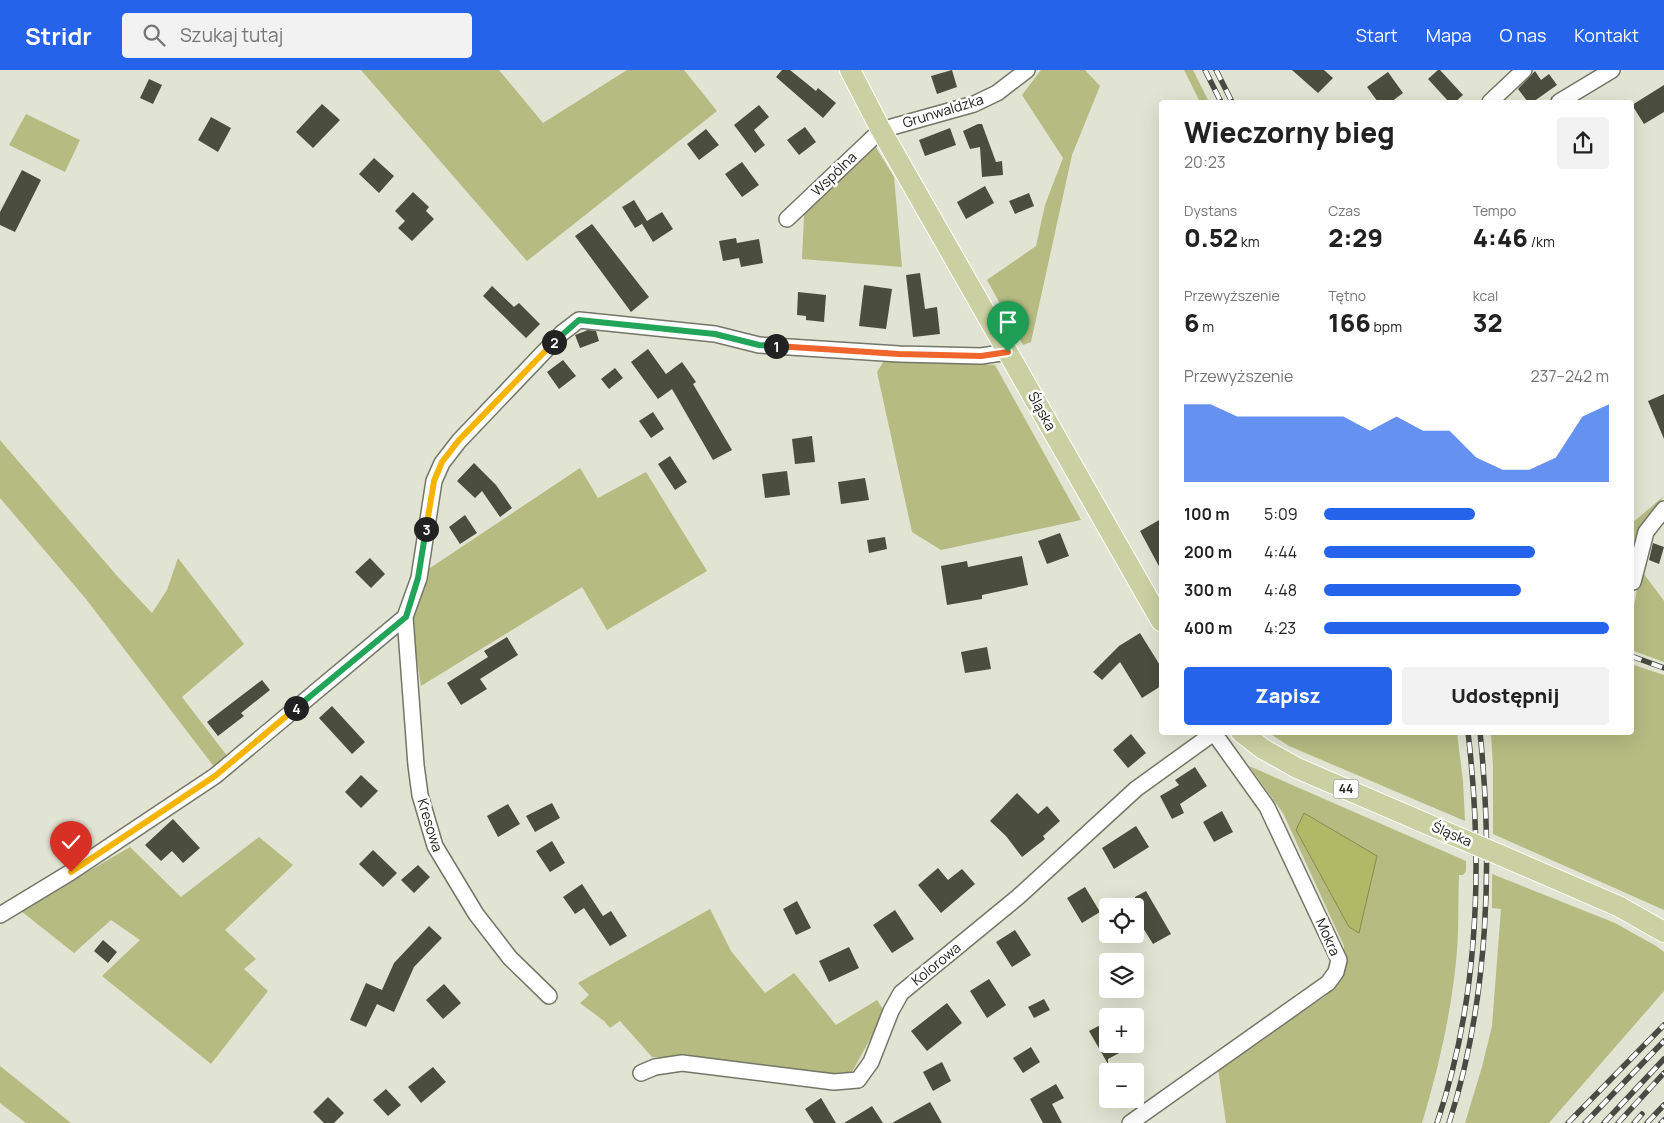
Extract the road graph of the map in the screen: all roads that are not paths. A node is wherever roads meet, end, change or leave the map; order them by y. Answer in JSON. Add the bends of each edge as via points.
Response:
{"nodes":[{"id":1,"x":850,"y":70,"type":"edge"},
{"id":2,"x":1027,"y":70,"type":"edge"},
{"id":3,"x":1524,"y":70,"type":"edge"},
{"id":4,"x":1612,"y":70,"type":"edge"},
{"id":5,"x":1492,"y":100,"type":"edge"},
{"id":6,"x":1562,"y":100,"type":"edge"},
{"id":7,"x":881,"y":130,"type":"junction"},
{"id":8,"x":787,"y":219,"type":"dead end"},
{"id":9,"x":1008,"y":352,"type":"junction"},
{"id":10,"x":1664,"y":509,"type":"edge"},
{"id":11,"x":1634,"y":578,"type":"edge"},
{"id":12,"x":1158,"y":608,"type":"edge"},
{"id":13,"x":406,"y":617,"type":"junction"},
{"id":14,"x":1211,"y":735,"type":"edge"},
{"id":15,"x":1215,"y":735,"type":"edge"},
{"id":16,"x":1245,"y":735,"type":"edge"},
{"id":17,"x":0,"y":915,"type":"edge"},
{"id":18,"x":1664,"y":932,"type":"edge"},
{"id":19,"x":549,"y":996,"type":"dead end"},
{"id":20,"x":641,"y":1073,"type":"dead end"},
{"id":21,"x":1130,"y":1123,"type":"edge"}],
"edges":[{"from":1,"to":7,"type":"main road","name":"Śląska"},
{"from":2,"to":7,"type":"street","name":"Grunwaldzka","via":[[997,93],[974,104]]},
{"from":3,"to":5,"type":"street"},
{"from":4,"to":6,"type":"street"},
{"from":7,"to":8,"type":"street","name":"Wspólna"},
{"from":7,"to":9,"type":"main road","name":"Śląska"},
{"from":9,"to":12,"type":"main road","name":"Śląska"},
{"from":9,"to":13,"type":"street","via":[[981,356],[759,345],[715,334],[579,320],[562,333],[459,440],[442,462],[434,481],[418,578]]},
{"from":10,"to":11,"type":"street","via":[[1646,532]]},
{"from":13,"to":17,"type":"street","via":[[215,776]]},
{"from":13,"to":19,"type":"street","name":"Kresowa","via":[[416,765],[420,795],[434,846],[476,914],[510,958]]},
{"from":14,"to":20,"type":"street","name":"Kolorowa","via":[[1136,790],[1018,897],[901,993],[871,1062],[858,1080],[834,1082],[682,1064],[654,1067]]},
{"from":15,"to":21,"type":"street","name":"Mokra","via":[[1267,807],[1339,960],[1328,983]]},
{"from":16,"to":18,"type":"main road","name":"Śląska","number":"44","bridge":true,"via":[[1297,768],[1618,906]]}]}
